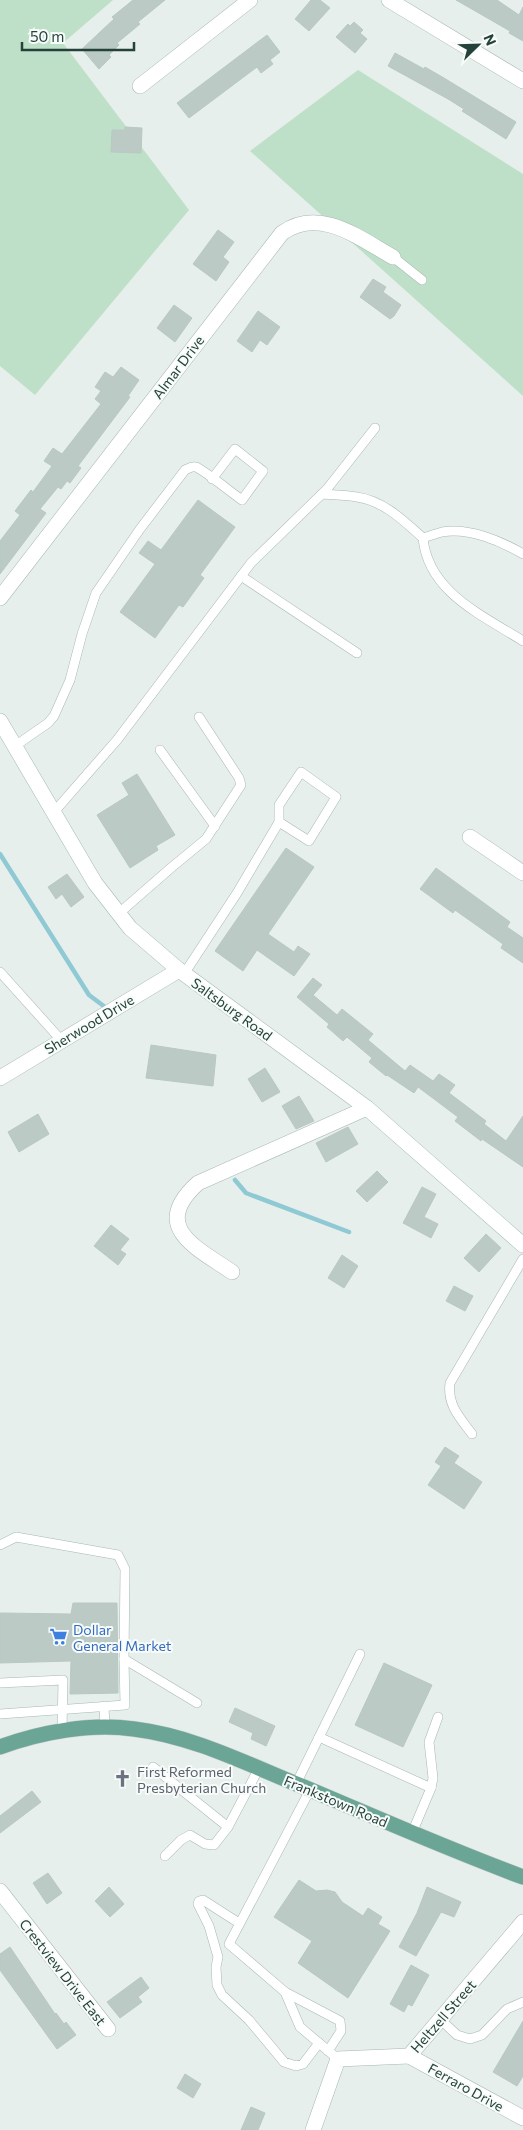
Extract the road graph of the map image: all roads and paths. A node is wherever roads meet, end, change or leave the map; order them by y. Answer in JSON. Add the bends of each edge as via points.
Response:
{"nodes":[{"id":1,"x":250,"y":0,"type":"edge"},
{"id":2,"x":389,"y":0,"type":"edge"},
{"id":3,"x":523,"y":81,"type":"edge"},
{"id":4,"x":140,"y":86,"type":"dead end"},
{"id":5,"x":393,"y":257,"type":"joint"},
{"id":6,"x":422,"y":280,"type":"dead end"},
{"id":7,"x":375,"y":428,"type":"dead end"},
{"id":8,"x":212,"y":479,"type":"junction"},
{"id":9,"x":322,"y":494,"type":"junction"},
{"id":10,"x":423,"y":538,"type":"junction"},
{"id":11,"x":523,"y":554,"type":"edge"},
{"id":12,"x":241,"y":576,"type":"junction"},
{"id":13,"x":0,"y":598,"type":"edge"},
{"id":14,"x":523,"y":641,"type":"edge"},
{"id":15,"x":357,"y":652,"type":"dead end"},
{"id":16,"x":199,"y":717,"type":"dead end"},
{"id":17,"x":0,"y":721,"type":"edge"},
{"id":18,"x":15,"y":746,"type":"junction"},
{"id":19,"x":160,"y":750,"type":"dead end"},
{"id":20,"x":54,"y":812,"type":"junction"},
{"id":21,"x":279,"y":822,"type":"junction"},
{"id":22,"x":215,"y":826,"type":"junction"},
{"id":23,"x":470,"y":837,"type":"dead end"},
{"id":24,"x":523,"y":873,"type":"edge"},
{"id":25,"x":118,"y":914,"type":"junction"},
{"id":26,"x":0,"y":972,"type":"edge"},
{"id":27,"x":181,"y":972,"type":"junction"},
{"id":28,"x":62,"y":1041,"type":"junction"},
{"id":29,"x":0,"y":1078,"type":"edge"},
{"id":30,"x":367,"y":1108,"type":"junction"},
{"id":31,"x":523,"y":1245,"type":"edge"},
{"id":32,"x":523,"y":1260,"type":"edge"},
{"id":33,"x":232,"y":1272,"type":"dead end"},
{"id":34,"x":472,"y":1434,"type":"dead end"},
{"id":35,"x":0,"y":1545,"type":"edge"},
{"id":36,"x":360,"y":1654,"type":"dead end"},
{"id":37,"x":124,"y":1659,"type":"junction"},
{"id":38,"x":0,"y":1683,"type":"edge"},
{"id":39,"x":197,"y":1703,"type":"dead end"},
{"id":40,"x":104,"y":1706,"type":"junction"},
{"id":41,"x":62,"y":1708,"type":"junction"},
{"id":42,"x":0,"y":1714,"type":"edge"},
{"id":43,"x":438,"y":1717,"type":"dead end"},
{"id":44,"x":105,"y":1728,"type":"junction"},
{"id":45,"x":62,"y":1731,"type":"junction"},
{"id":46,"x":319,"y":1737,"type":"junction"},
{"id":47,"x":0,"y":1747,"type":"edge"},
{"id":48,"x":153,"y":1767,"type":"dead end"},
{"id":49,"x":259,"y":1768,"type":"junction"},
{"id":50,"x":303,"y":1787,"type":"junction"},
{"id":51,"x":430,"y":1788,"type":"junction"},
{"id":52,"x":228,"y":1826,"type":"junction"},
{"id":53,"x":412,"y":1832,"type":"junction"},
{"id":54,"x":165,"y":1856,"type":"dead end"},
{"id":55,"x":523,"y":1877,"type":"edge"},
{"id":56,"x":0,"y":1890,"type":"edge"},
{"id":57,"x":523,"y":1922,"type":"edge"},
{"id":58,"x":239,"y":1923,"type":"junction"},
{"id":59,"x":229,"y":1944,"type":"junction"},
{"id":60,"x":218,"y":1957,"type":"junction"},
{"id":61,"x":285,"y":1992,"type":"junction"},
{"id":62,"x":523,"y":2002,"type":"edge"},
{"id":63,"x":440,"y":2019,"type":"junction"},
{"id":64,"x":108,"y":2029,"type":"dead end"},
{"id":65,"x":319,"y":2043,"type":"junction"},
{"id":66,"x":333,"y":2055,"type":"junction"},
{"id":67,"x":409,"y":2056,"type":"junction"},
{"id":68,"x":523,"y":2118,"type":"edge"},
{"id":69,"x":313,"y":2130,"type":"edge"}],
"edges":[{"from":1,"to":4,"type":"street"},
{"from":2,"to":3,"type":"street"},
{"from":5,"to":6,"type":"lane"},
{"from":5,"to":13,"type":"street","name":"Almar Drive","via":[[332,225],[302,222],[282,233]]},
{"from":7,"to":9,"type":"lane"},
{"from":8,"to":8,"type":"lane","via":[[242,500],[263,471],[235,449]]},
{"from":8,"to":18,"type":"lane","via":[[197,467],[185,470],[140,529],[92,601],[70,680],[54,716]]},
{"from":9,"to":10,"type":"lane","via":[[359,497],[383,506]]},
{"from":9,"to":12,"type":"lane"},
{"from":10,"to":11,"type":"lane","via":[[443,532],[470,533],[508,545]]},
{"from":10,"to":14,"type":"lane","via":[[424,554],[432,573],[445,588]]},
{"from":12,"to":15,"type":"lane"},
{"from":12,"to":20,"type":"lane","via":[[117,740]]},
{"from":16,"to":22,"type":"lane","via":[[241,785]]},
{"from":17,"to":18,"type":"street","name":"Saltsburg Road"},
{"from":18,"to":20,"type":"street","name":"Saltsburg Road"},
{"from":19,"to":22,"type":"lane"},
{"from":20,"to":25,"type":"street","name":"Saltsburg Road","via":[[95,883]]},
{"from":21,"to":21,"type":"lane","via":[[279,805],[301,772],[336,797],[309,841]]},
{"from":21,"to":27,"type":"lane","via":[[237,894]]},
{"from":22,"to":25,"type":"lane","via":[[206,839]]},
{"from":23,"to":24,"type":"street"},
{"from":25,"to":27,"type":"street","name":"Saltsburg Road"},
{"from":26,"to":28,"type":"lane"},
{"from":27,"to":28,"type":"street","name":"Sherwood Drive"},
{"from":27,"to":30,"type":"street","name":"Saltsburg Road"},
{"from":28,"to":29,"type":"street","name":"Sherwood Drive"},
{"from":30,"to":31,"type":"street","name":"Saltsburg Road"},
{"from":30,"to":33,"type":"street","via":[[198,1183],[184,1195],[177,1218],[179,1231],[189,1243]]},
{"from":32,"to":34,"type":"lane","via":[[450,1384],[448,1393],[453,1409]]},
{"from":35,"to":37,"type":"lane","via":[[16,1538],[118,1555],[125,1569]]},
{"from":36,"to":46,"type":"lane"},
{"from":37,"to":39,"type":"lane"},
{"from":37,"to":40,"type":"lane","via":[[125,1705]]},
{"from":38,"to":41,"type":"lane","via":[[63,1680]]},
{"from":40,"to":41,"type":"lane"},
{"from":40,"to":44,"type":"lane"},
{"from":41,"to":42,"type":"lane"},
{"from":41,"to":45,"type":"lane"},
{"from":43,"to":51,"type":"lane","via":[[429,1742]]},
{"from":44,"to":45,"type":"main road","name":"Frankstown Road"},
{"from":44,"to":49,"type":"main road","name":"Frankstown Road","via":[[133,1729],[188,1741]]},
{"from":45,"to":47,"type":"main road","name":"Frankstown Road"},
{"from":46,"to":50,"type":"lane"},
{"from":46,"to":51,"type":"lane"},
{"from":48,"to":52,"type":"lane"},
{"from":49,"to":50,"type":"main road","name":"Frankstown Road"},
{"from":49,"to":52,"type":"lane"},
{"from":50,"to":53,"type":"main road","name":"Frankstown Road"},
{"from":50,"to":58,"type":"lane"},
{"from":51,"to":53,"type":"lane"},
{"from":52,"to":54,"type":"lane","via":[[214,1844],[205,1844],[190,1835]]},
{"from":53,"to":55,"type":"main road","name":"Frankstown Road"},
{"from":56,"to":64,"type":"street","name":"Crestview Drive East"},
{"from":57,"to":63,"type":"street","name":"Heltzell Street"},
{"from":58,"to":59,"type":"lane"},
{"from":58,"to":60,"type":"lane","via":[[199,1901]]},
{"from":59,"to":60,"type":"lane"},
{"from":59,"to":61,"type":"lane"},
{"from":60,"to":65,"type":"lane","via":[[217,1985],[222,1995],[249,2020],[284,2062],[296,2066],[303,2064]]},
{"from":61,"to":65,"type":"lane","via":[[300,2026]]},
{"from":61,"to":66,"type":"lane","via":[[340,2021],[341,2031]]},
{"from":62,"to":63,"type":"lane","via":[[507,2009],[482,2035],[470,2038],[457,2035]]},
{"from":63,"to":67,"type":"street","name":"Heltzell Street"},
{"from":65,"to":66,"type":"lane"},
{"from":66,"to":67,"type":"street","name":"Heltzell Street"},
{"from":66,"to":69,"type":"street"},
{"from":67,"to":68,"type":"street","name":"Ferraro Drive"}]}
